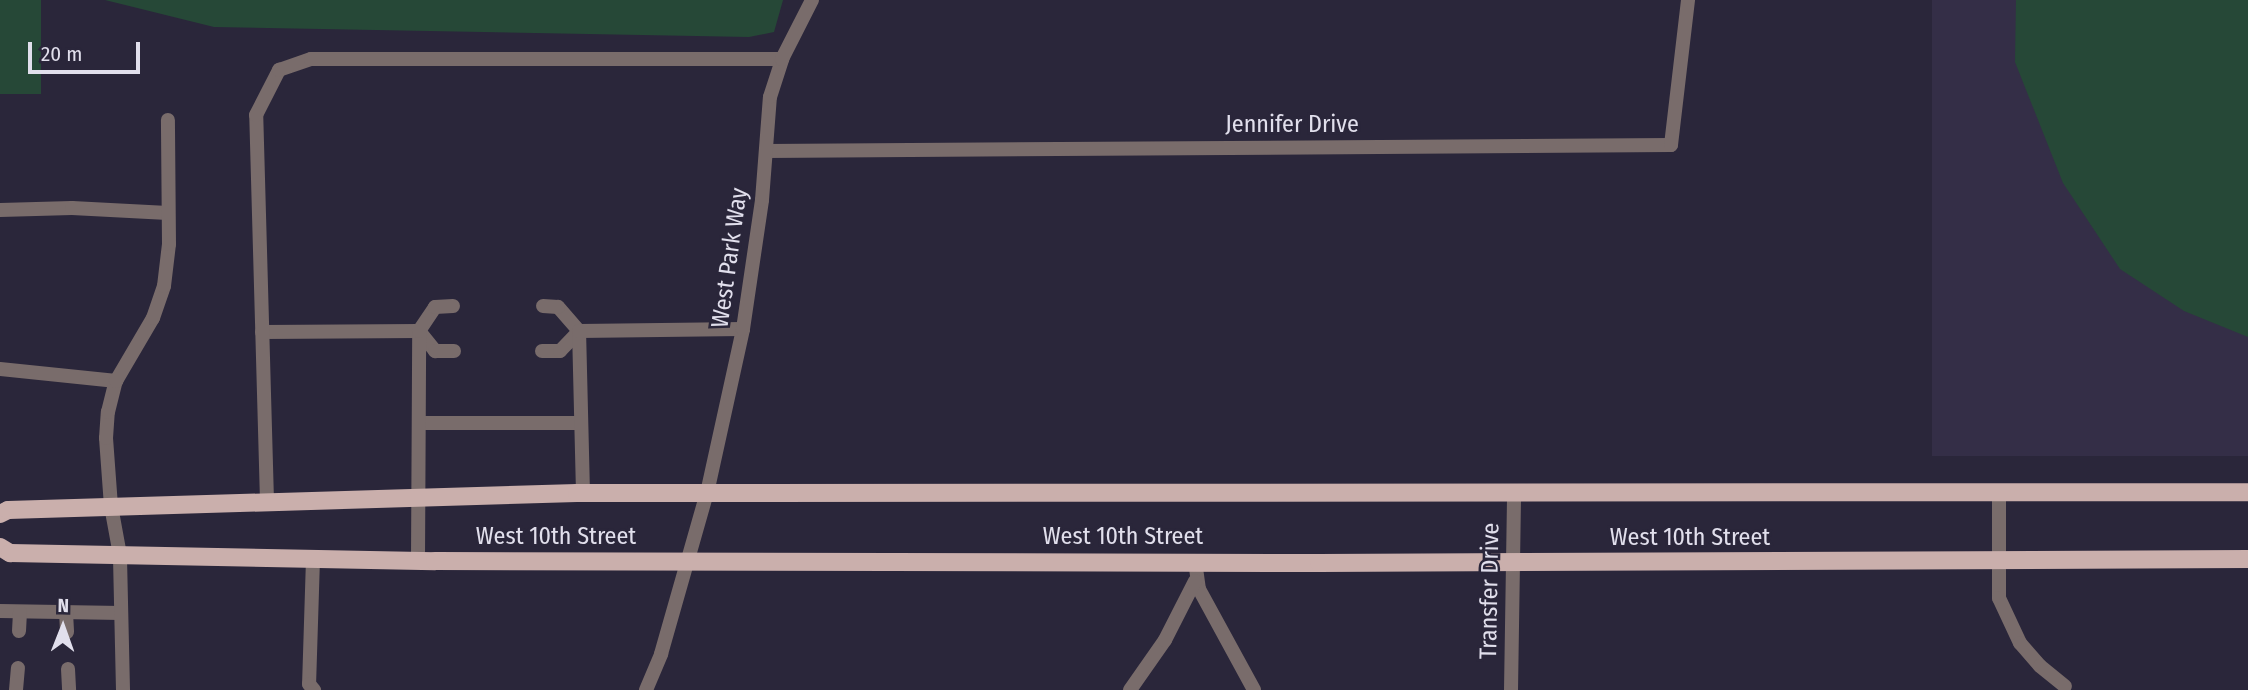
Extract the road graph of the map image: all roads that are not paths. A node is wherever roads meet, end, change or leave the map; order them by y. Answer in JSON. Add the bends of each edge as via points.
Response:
{"nodes":[{"id":1,"x":812,"y":0,"type":"edge"},
{"id":2,"x":1688,"y":0,"type":"edge"},
{"id":3,"x":782,"y":59,"type":"junction"},
{"id":4,"x":168,"y":120,"type":"dead end"},
{"id":5,"x":766,"y":150,"type":"junction"},
{"id":6,"x":0,"y":210,"type":"edge"},
{"id":7,"x":168,"y":213,"type":"junction"},
{"id":8,"x":453,"y":306,"type":"dead end"},
{"id":9,"x":543,"y":306,"type":"dead end"},
{"id":10,"x":743,"y":329,"type":"junction"},
{"id":11,"x":419,"y":331,"type":"junction"},
{"id":12,"x":579,"y":331,"type":"junction"},
{"id":13,"x":262,"y":332,"type":"junction"},
{"id":14,"x":454,"y":351,"type":"dead end"},
{"id":15,"x":542,"y":351,"type":"dead end"},
{"id":16,"x":0,"y":369,"type":"edge"},
{"id":17,"x":116,"y":382,"type":"junction"},
{"id":18,"x":420,"y":423,"type":"junction"},
{"id":19,"x":581,"y":423,"type":"junction"},
{"id":20,"x":2248,"y":492,"type":"edge"},
{"id":21,"x":583,"y":493,"type":"junction"},
{"id":22,"x":708,"y":493,"type":"junction"},
{"id":23,"x":1514,"y":493,"type":"junction"},
{"id":24,"x":1999,"y":493,"type":"junction"},
{"id":25,"x":419,"y":495,"type":"junction"},
{"id":26,"x":267,"y":501,"type":"junction"},
{"id":27,"x":111,"y":506,"type":"junction"},
{"id":28,"x":0,"y":514,"type":"edge"},
{"id":29,"x":0,"y":547,"type":"edge"},
{"id":30,"x":120,"y":555,"type":"junction"},
{"id":31,"x":313,"y":559,"type":"junction"},
{"id":32,"x":2248,"y":559,"type":"edge"},
{"id":33,"x":418,"y":560,"type":"junction"},
{"id":34,"x":688,"y":561,"type":"junction"},
{"id":35,"x":1195,"y":561,"type":"junction"},
{"id":36,"x":1998,"y":562,"type":"junction"},
{"id":37,"x":1514,"y":563,"type":"junction"},
{"id":38,"x":1195,"y":581,"type":"junction"},
{"id":39,"x":0,"y":611,"type":"edge"},
{"id":40,"x":20,"y":611,"type":"junction"},
{"id":41,"x":66,"y":612,"type":"junction"},
{"id":42,"x":121,"y":613,"type":"junction"},
{"id":43,"x":19,"y":631,"type":"dead end"},
{"id":44,"x":67,"y":632,"type":"dead end"},
{"id":45,"x":18,"y":668,"type":"dead end"},
{"id":46,"x":68,"y":669,"type":"dead end"},
{"id":47,"x":2065,"y":685,"type":"dead end"},
{"id":48,"x":0,"y":690,"type":"edge"},
{"id":49,"x":18,"y":690,"type":"edge"},
{"id":50,"x":69,"y":690,"type":"edge"},
{"id":51,"x":123,"y":690,"type":"edge"},
{"id":52,"x":314,"y":690,"type":"edge"},
{"id":53,"x":646,"y":690,"type":"edge"},
{"id":54,"x":1130,"y":690,"type":"edge"},
{"id":55,"x":1254,"y":690,"type":"edge"},
{"id":56,"x":1511,"y":690,"type":"edge"}],
"edges":[{"from":1,"to":3,"type":"street","name":"West Park Way"},
{"from":2,"to":5,"type":"street","name":"Jennifer Drive","via":[[1671,145]]},
{"from":3,"to":5,"type":"street","name":"West Park Way","via":[[768,106]]},
{"from":3,"to":13,"type":"street","via":[[311,58],[279,70],[256,115]]},
{"from":4,"to":7,"type":"street"},
{"from":5,"to":10,"type":"street","name":"West Park Way"},
{"from":6,"to":7,"type":"street"},
{"from":7,"to":17,"type":"street","via":[[164,286],[153,318]]},
{"from":8,"to":11,"type":"street","via":[[435,307]]},
{"from":9,"to":12,"type":"street","via":[[558,307]]},
{"from":10,"to":12,"type":"street"},
{"from":10,"to":22,"type":"street","name":"West Park Way"},
{"from":11,"to":13,"type":"street"},
{"from":11,"to":14,"type":"street","via":[[435,351]]},
{"from":11,"to":18,"type":"street"},
{"from":12,"to":15,"type":"street","via":[[560,351]]},
{"from":12,"to":19,"type":"street"},
{"from":13,"to":26,"type":"street"},
{"from":16,"to":17,"type":"street"},
{"from":17,"to":27,"type":"street","via":[[106,438]]},
{"from":18,"to":19,"type":"street"},
{"from":18,"to":25,"type":"street"},
{"from":19,"to":21,"type":"street"},
{"from":20,"to":24,"type":"main road","name":"West 10th Street"},
{"from":21,"to":22,"type":"main road","name":"West 10th Street"},
{"from":21,"to":25,"type":"main road","name":"West 10th Street"},
{"from":22,"to":23,"type":"main road","name":"West 10th Street"},
{"from":22,"to":34,"type":"street","name":"West Park Way"},
{"from":23,"to":24,"type":"main road","name":"West 10th Street"},
{"from":23,"to":37,"type":"street","name":"Transfer Drive"},
{"from":24,"to":36,"type":"street"},
{"from":25,"to":26,"type":"main road","name":"West 10th Street"},
{"from":25,"to":33,"type":"street"},
{"from":26,"to":27,"type":"main road","name":"West 10th Street"},
{"from":27,"to":28,"type":"main road","name":"West 10th Street"},
{"from":27,"to":30,"type":"street"},
{"from":29,"to":30,"type":"main road","name":"West 10th Street","via":[[10,553]]},
{"from":30,"to":31,"type":"main road","name":"West 10th Street"},
{"from":30,"to":42,"type":"street"},
{"from":31,"to":33,"type":"main road","name":"West 10th Street"},
{"from":31,"to":52,"type":"street","via":[[309,684]]},
{"from":32,"to":36,"type":"main road","name":"West 10th Street"},
{"from":33,"to":34,"type":"main road","name":"West 10th Street"},
{"from":34,"to":35,"type":"main road","name":"West 10th Street"},
{"from":34,"to":53,"type":"street","name":"West Park Way"},
{"from":35,"to":37,"type":"main road","name":"West 10th Street"},
{"from":35,"to":38,"type":"street"},
{"from":36,"to":37,"type":"main road","name":"West 10th Street"},
{"from":36,"to":47,"type":"street","via":[[1999,598],[2020,643]]},
{"from":37,"to":56,"type":"street","name":"Transfer Drive"},
{"from":38,"to":54,"type":"street","via":[[1165,640]]},
{"from":38,"to":55,"type":"street"},
{"from":39,"to":40,"type":"street"},
{"from":40,"to":41,"type":"street"},
{"from":40,"to":43,"type":"street"},
{"from":41,"to":42,"type":"street"},
{"from":41,"to":44,"type":"street"},
{"from":42,"to":51,"type":"street"},
{"from":45,"to":49,"type":"street"},
{"from":46,"to":50,"type":"street"},
{"from":48,"to":49,"type":"street"}]}
